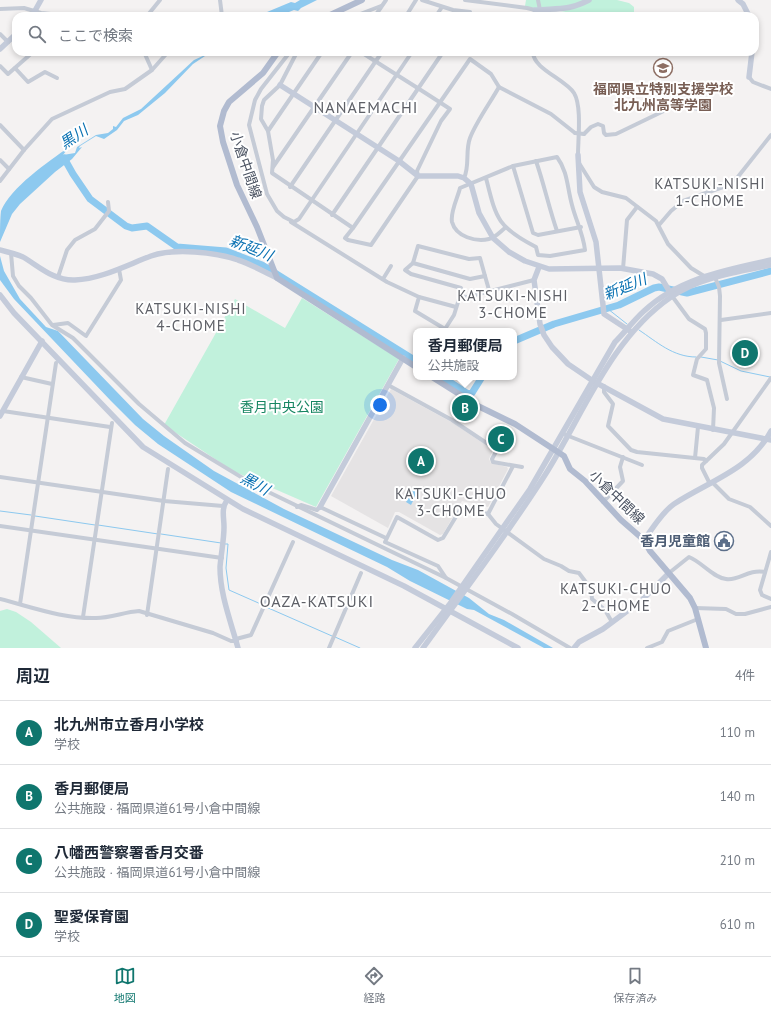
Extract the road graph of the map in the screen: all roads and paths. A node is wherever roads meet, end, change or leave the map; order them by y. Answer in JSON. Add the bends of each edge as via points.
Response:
{"nodes":[{"id":1,"x":41,"y":0,"type":"edge"},
{"id":2,"x":160,"y":0,"type":"edge"},
{"id":3,"x":220,"y":0,"type":"edge"},
{"id":4,"x":362,"y":0,"type":"edge"},
{"id":5,"x":386,"y":0,"type":"edge"},
{"id":6,"x":416,"y":0,"type":"edge"},
{"id":7,"x":422,"y":0,"type":"edge"},
{"id":8,"x":465,"y":0,"type":"edge"},
{"id":9,"x":538,"y":0,"type":"edge"},
{"id":10,"x":589,"y":0,"type":"edge"},
{"id":11,"x":738,"y":0,"type":"edge"},
{"id":12,"x":482,"y":1,"type":"edge"},
{"id":13,"x":522,"y":1,"type":"edge"},
{"id":14,"x":381,"y":6,"type":"junction"},
{"id":15,"x":520,"y":6,"type":"junction"},
{"id":16,"x":442,"y":7,"type":"junction"},
{"id":17,"x":0,"y":9,"type":"edge"},
{"id":18,"x":538,"y":10,"type":"junction"},
{"id":19,"x":31,"y":12,"type":"edge"},
{"id":20,"x":35,"y":12,"type":"edge"},
{"id":21,"x":150,"y":12,"type":"edge"},
{"id":22,"x":222,"y":12,"type":"edge"},
{"id":23,"x":336,"y":12,"type":"edge"},
{"id":24,"x":365,"y":12,"type":"edge"},
{"id":25,"x":377,"y":12,"type":"edge"},
{"id":26,"x":408,"y":12,"type":"edge"},
{"id":27,"x":439,"y":12,"type":"edge"},
{"id":28,"x":470,"y":12,"type":"edge"},
{"id":29,"x":747,"y":12,"type":"edge"},
{"id":30,"x":0,"y":34,"type":"edge"},
{"id":31,"x":12,"y":38,"type":"edge"},
{"id":32,"x":8,"y":42,"type":"junction"},
{"id":33,"x":0,"y":49,"type":"edge"},
{"id":34,"x":28,"y":56,"type":"edge"},
{"id":35,"x":146,"y":56,"type":"edge"},
{"id":36,"x":164,"y":56,"type":"edge"},
{"id":37,"x":275,"y":56,"type":"edge"},
{"id":38,"x":287,"y":56,"type":"edge"},
{"id":39,"x":295,"y":56,"type":"edge"},
{"id":40,"x":319,"y":56,"type":"edge"},
{"id":41,"x":349,"y":56,"type":"edge"},
{"id":42,"x":367,"y":56,"type":"edge"},
{"id":43,"x":380,"y":56,"type":"edge"},
{"id":44,"x":409,"y":56,"type":"edge"},
{"id":45,"x":440,"y":56,"type":"edge"},
{"id":46,"x":533,"y":56,"type":"edge"},
{"id":47,"x":752,"y":56,"type":"edge"},
{"id":48,"x":376,"y":62,"type":"junction"},
{"id":49,"x":0,"y":66,"type":"edge"},
{"id":50,"x":15,"y":68,"type":"junction"},
{"id":51,"x":152,"y":70,"type":"junction"},
{"id":52,"x":396,"y":75,"type":"junction"},
{"id":53,"x":749,"y":77,"type":"joint"},
{"id":54,"x":57,"y":78,"type":"dead end"},
{"id":55,"x":280,"y":85,"type":"junction"},
{"id":56,"x":499,"y":87,"type":"junction"},
{"id":57,"x":417,"y":89,"type":"junction"},
{"id":58,"x":771,"y":89,"type":"edge"},
{"id":59,"x":294,"y":93,"type":"junction"},
{"id":60,"x":440,"y":102,"type":"junction"},
{"id":61,"x":314,"y":106,"type":"junction"},
{"id":62,"x":698,"y":108,"type":"dead end"},
{"id":63,"x":336,"y":120,"type":"junction"},
{"id":64,"x":0,"y":125,"type":"edge"},
{"id":65,"x":268,"y":131,"type":"junction"},
{"id":66,"x":357,"y":134,"type":"junction"},
{"id":67,"x":771,"y":135,"type":"edge"},
{"id":68,"x":377,"y":147,"type":"junction"},
{"id":69,"x":24,"y":150,"type":"junction"},
{"id":70,"x":578,"y":155,"type":"joint"},
{"id":71,"x":0,"y":160,"type":"edge"},
{"id":72,"x":399,"y":161,"type":"junction"},
{"id":73,"x":536,"y":161,"type":"junction"},
{"id":74,"x":579,"y":163,"type":"junction"},
{"id":75,"x":513,"y":166,"type":"junction"},
{"id":76,"x":273,"y":168,"type":"junction"},
{"id":77,"x":9,"y":169,"type":"junction"},
{"id":78,"x":418,"y":176,"type":"junction"},
{"id":79,"x":464,"y":178,"type":"junction"},
{"id":80,"x":486,"y":178,"type":"junction"},
{"id":81,"x":0,"y":181,"type":"edge"},
{"id":82,"x":471,"y":184,"type":"junction"},
{"id":83,"x":290,"y":186,"type":"junction"},
{"id":84,"x":311,"y":201,"type":"junction"},
{"id":85,"x":108,"y":202,"type":"dead end"},
{"id":86,"x":637,"y":207,"type":"junction"},
{"id":87,"x":332,"y":215,"type":"junction"},
{"id":88,"x":290,"y":222,"type":"junction"},
{"id":89,"x":659,"y":225,"type":"junction"},
{"id":90,"x":581,"y":227,"type":"junction"},
{"id":91,"x":352,"y":228,"type":"junction"},
{"id":92,"x":505,"y":228,"type":"junction"},
{"id":93,"x":557,"y":232,"type":"junction"},
{"id":94,"x":493,"y":238,"type":"junction"},
{"id":95,"x":0,"y":250,"type":"edge"},
{"id":96,"x":9,"y":252,"type":"junction"},
{"id":97,"x":771,"y":260,"type":"edge"},
{"id":98,"x":413,"y":263,"type":"junction"},
{"id":99,"x":771,"y":265,"type":"edge"},
{"id":100,"x":391,"y":266,"type":"dead end"},
{"id":101,"x":539,"y":267,"type":"junction"},
{"id":102,"x":599,"y":268,"type":"junction"},
{"id":103,"x":118,"y":269,"type":"junction"},
{"id":104,"x":623,"y":269,"type":"junction"},
{"id":105,"x":714,"y":275,"type":"junction"},
{"id":106,"x":485,"y":276,"type":"junction"},
{"id":107,"x":704,"y":276,"type":"junction"},
{"id":108,"x":58,"y":277,"type":"junction"},
{"id":109,"x":276,"y":278,"type":"junction"},
{"id":110,"x":383,"y":280,"type":"junction"},
{"id":111,"x":534,"y":280,"type":"junction"},
{"id":112,"x":489,"y":290,"type":"junction"},
{"id":113,"x":671,"y":294,"type":"junction"},
{"id":114,"x":0,"y":295,"type":"edge"},
{"id":115,"x":419,"y":297,"type":"junction"},
{"id":116,"x":464,"y":298,"type":"junction"},
{"id":117,"x":456,"y":307,"type":"junction"},
{"id":118,"x":771,"y":313,"type":"edge"},
{"id":119,"x":721,"y":320,"type":"junction"},
{"id":120,"x":52,"y":325,"type":"junction"},
{"id":121,"x":443,"y":328,"type":"edge"},
{"id":122,"x":446,"y":328,"type":"edge"},
{"id":123,"x":630,"y":331,"type":"junction"},
{"id":124,"x":42,"y":341,"type":"junction"},
{"id":125,"x":403,"y":358,"type":"junction"},
{"id":126,"x":56,"y":363,"type":"dead end"},
{"id":127,"x":413,"y":365,"type":"edge"},
{"id":128,"x":21,"y":377,"type":"junction"},
{"id":129,"x":771,"y":379,"type":"edge"},
{"id":130,"x":437,"y":380,"type":"edge"},
{"id":131,"x":596,"y":382,"type":"junction"},
{"id":132,"x":52,"y":384,"type":"junction"},
{"id":133,"x":388,"y":385,"type":"junction"},
{"id":134,"x":604,"y":386,"type":"junction"},
{"id":135,"x":727,"y":399,"type":"dead end"},
{"id":136,"x":1,"y":414,"type":"edge"},
{"id":137,"x":47,"y":418,"type":"junction"},
{"id":138,"x":698,"y":427,"type":"junction"},
{"id":139,"x":713,"y":430,"type":"junction"},
{"id":140,"x":771,"y":431,"type":"edge"},
{"id":141,"x":732,"y":432,"type":"junction"},
{"id":142,"x":566,"y":435,"type":"junction"},
{"id":143,"x":769,"y":440,"type":"edge"},
{"id":144,"x":557,"y":451,"type":"junction"},
{"id":145,"x":622,"y":458,"type":"junction"},
{"id":146,"x":695,"y":458,"type":"junction"},
{"id":147,"x":706,"y":461,"type":"junction"},
{"id":148,"x":642,"y":465,"type":"dead end"},
{"id":149,"x":513,"y":466,"type":"junction"},
{"id":150,"x":522,"y":467,"type":"dead end"},
{"id":151,"x":168,"y":469,"type":"dead end"},
{"id":152,"x":0,"y":477,"type":"edge"},
{"id":153,"x":38,"y":483,"type":"junction"},
{"id":154,"x":712,"y":484,"type":"junction"},
{"id":155,"x":101,"y":492,"type":"junction"},
{"id":156,"x":164,"y":500,"type":"junction"},
{"id":157,"x":227,"y":500,"type":"junction"},
{"id":158,"x":603,"y":502,"type":"junction"},
{"id":159,"x":223,"y":506,"type":"junction"},
{"id":160,"x":297,"y":507,"type":"junction"},
{"id":161,"x":320,"y":507,"type":"junction"},
{"id":162,"x":488,"y":514,"type":"junction"},
{"id":163,"x":0,"y":526,"type":"edge"},
{"id":164,"x":771,"y":526,"type":"edge"},
{"id":165,"x":31,"y":530,"type":"junction"},
{"id":166,"x":505,"y":530,"type":"junction"},
{"id":167,"x":386,"y":538,"type":"junction"},
{"id":168,"x":94,"y":540,"type":"junction"},
{"id":169,"x":644,"y":540,"type":"junction"},
{"id":170,"x":293,"y":542,"type":"dead end"},
{"id":171,"x":157,"y":548,"type":"junction"},
{"id":172,"x":771,"y":552,"type":"edge"},
{"id":173,"x":222,"y":558,"type":"junction"},
{"id":174,"x":765,"y":572,"type":"junction"},
{"id":175,"x":362,"y":573,"type":"dead end"},
{"id":176,"x":669,"y":573,"type":"junction"},
{"id":177,"x":446,"y":578,"type":"junction"},
{"id":178,"x":463,"y":588,"type":"junction"},
{"id":179,"x":0,"y":599,"type":"edge"},
{"id":180,"x":771,"y":599,"type":"edge"},
{"id":181,"x":20,"y":604,"type":"junction"},
{"id":182,"x":771,"y":607,"type":"edge"},
{"id":183,"x":449,"y":608,"type":"junction"},
{"id":184,"x":695,"y":608,"type":"junction"},
{"id":185,"x":147,"y":615,"type":"junction"},
{"id":186,"x":83,"y":617,"type":"junction"},
{"id":187,"x":698,"y":620,"type":"junction"},
{"id":188,"x":612,"y":622,"type":"junction"},
{"id":189,"x":236,"y":640,"type":"junction"},
{"id":190,"x":650,"y":647,"type":"edge"},
{"id":191,"x":238,"y":648,"type":"edge"},
{"id":192,"x":328,"y":648,"type":"edge"},
{"id":193,"x":415,"y":648,"type":"edge"},
{"id":194,"x":423,"y":648,"type":"edge"},
{"id":195,"x":518,"y":648,"type":"edge"},
{"id":196,"x":570,"y":648,"type":"edge"},
{"id":197,"x":574,"y":648,"type":"edge"},
{"id":198,"x":706,"y":648,"type":"edge"}],
"edges":[{"from":1,"to":20,"type":"street"},
{"from":2,"to":21,"type":"street"},
{"from":3,"to":22,"type":"street"},
{"from":4,"to":23,"type":"main road"},
{"from":5,"to":14,"type":"street"},
{"from":6,"to":26,"type":"street"},
{"from":7,"to":16,"type":"street"},
{"from":8,"to":12,"type":"street"},
{"from":9,"to":18,"type":"street"},
{"from":10,"to":18,"type":"street","via":[[567,8]]},
{"from":11,"to":29,"type":"street"},
{"from":12,"to":15,"type":"street"},
{"from":13,"to":15,"type":"street"},
{"from":14,"to":24,"type":"street"},
{"from":14,"to":25,"type":"street"},
{"from":15,"to":18,"type":"street"},
{"from":16,"to":27,"type":"street"},
{"from":16,"to":28,"type":"street"},
{"from":17,"to":19,"type":"street","via":[[24,8]]},
{"from":30,"to":32,"type":"street"},
{"from":31,"to":32,"type":"street"},
{"from":32,"to":33,"type":"street"},
{"from":34,"to":50,"type":"street"},
{"from":35,"to":51,"type":"street"},
{"from":36,"to":51,"type":"street"},
{"from":37,"to":109,"type":"main road","name":"小倉中間線","via":[[263,73],[229,102],[220,126],[237,185],[257,227]]},
{"from":38,"to":88,"type":"street","via":[[261,89],[255,100],[249,125],[267,194],[278,211]]},
{"from":39,"to":55,"type":"street"},
{"from":40,"to":59,"type":"street"},
{"from":41,"to":61,"type":"street"},
{"from":42,"to":48,"type":"street"},
{"from":43,"to":48,"type":"street"},
{"from":44,"to":52,"type":"street"},
{"from":45,"to":57,"type":"street"},
{"from":46,"to":70,"type":"street","via":[[575,94]]},
{"from":47,"to":53,"type":"street"},
{"from":48,"to":52,"type":"street"},
{"from":48,"to":63,"type":"street"},
{"from":49,"to":50,"type":"street","via":[[8,74]]},
{"from":50,"to":54,"type":"street","via":[[28,82],[45,72]]},
{"from":51,"to":69,"type":"street","via":[[125,89],[110,92],[52,119]]},
{"from":52,"to":57,"type":"street"},
{"from":52,"to":66,"type":"street"},
{"from":53,"to":58,"type":"street","via":[[753,82]]},
{"from":55,"to":59,"type":"street"},
{"from":55,"to":65,"type":"street","via":[[264,100],[262,106],[261,119]]},
{"from":56,"to":60,"type":"street","via":[[491,74],[470,59]]},
{"from":56,"to":62,"type":"street","bridge":true,"via":[[551,114],[575,133],[584,134],[598,124],[603,126],[604,133],[616,134],[672,107]]},
{"from":56,"to":79,"type":"street","via":[[470,138],[468,171]]},
{"from":57,"to":60,"type":"street"},
{"from":57,"to":68,"type":"street"},
{"from":59,"to":61,"type":"street"},
{"from":59,"to":65,"type":"street"},
{"from":60,"to":72,"type":"street"},
{"from":60,"to":78,"type":"street","via":[[450,109],[432,139],[417,171]]},
{"from":61,"to":63,"type":"street"},
{"from":61,"to":76,"type":"street"},
{"from":63,"to":66,"type":"street"},
{"from":63,"to":83,"type":"street"},
{"from":64,"to":69,"type":"street"},
{"from":65,"to":76,"type":"street"},
{"from":66,"to":68,"type":"street"},
{"from":66,"to":84,"type":"street"},
{"from":67,"to":89,"type":"street","via":[[737,178],[723,187],[683,201]]},
{"from":68,"to":72,"type":"street"},
{"from":68,"to":87,"type":"street"},
{"from":69,"to":77,"type":"street"},
{"from":70,"to":74,"type":"street"},
{"from":71,"to":77,"type":"street"},
{"from":72,"to":78,"type":"street"},
{"from":72,"to":91,"type":"street"},
{"from":73,"to":75,"type":"street"},
{"from":73,"to":90,"type":"street","via":[[557,157],[560,161],[568,178],[572,205]]},
{"from":73,"to":93,"type":"street"},
{"from":74,"to":86,"type":"street","via":[[594,187],[602,192],[626,198]]},
{"from":74,"to":102,"type":"street","via":[[580,192],[596,242]]},
{"from":75,"to":80,"type":"street"},
{"from":75,"to":93,"type":"street","via":[[533,233],[538,236]]},
{"from":76,"to":83,"type":"street","via":[[272,173]]},
{"from":77,"to":81,"type":"street"},
{"from":78,"to":79,"type":"street"},
{"from":78,"to":91,"type":"street","via":[[371,245],[346,238]]},
{"from":79,"to":82,"type":"street"},
{"from":80,"to":82,"type":"street"},
{"from":80,"to":92,"type":"street","via":[[494,210]]},
{"from":82,"to":94,"type":"street","via":[[479,213]]},
{"from":82,"to":94,"type":"street","via":[[460,188],[452,222],[466,237]]},
{"from":83,"to":84,"type":"street"},
{"from":84,"to":87,"type":"street"},
{"from":84,"to":88,"type":"street","via":[[299,219]]},
{"from":85,"to":108,"type":"street","via":[[110,210],[95,229],[75,240],[67,250]]},
{"from":86,"to":89,"type":"street"},
{"from":86,"to":104,"type":"street","via":[[627,220]]},
{"from":87,"to":91,"type":"street"},
{"from":88,"to":110,"type":"street"},
{"from":89,"to":107,"type":"street","via":[[668,244],[691,268]]},
{"from":90,"to":92,"type":"street","via":[[585,250],[550,256],[538,255],[536,247]]},
{"from":90,"to":93,"type":"street"},
{"from":92,"to":94,"type":"street"},
{"from":94,"to":101,"type":"street","via":[[509,252]]},
{"from":95,"to":96,"type":"street"},
{"from":96,"to":108,"type":"street"},
{"from":96,"to":120,"type":"street","via":[[13,276]]},
{"from":97,"to":105,"type":"street"},
{"from":98,"to":106,"type":"street","via":[[470,279]]},
{"from":98,"to":106,"type":"street","via":[[418,246],[469,259],[480,258]]},
{"from":98,"to":116,"type":"street","via":[[405,270],[461,288]]},
{"from":99,"to":105,"type":"street"},
{"from":100,"to":110,"type":"street"},
{"from":101,"to":102,"type":"street"},
{"from":101,"to":111,"type":"street"},
{"from":102,"to":104,"type":"street"},
{"from":102,"to":123,"type":"street","via":[[604,314]]},
{"from":103,"to":108,"type":"street","via":[[75,280]]},
{"from":103,"to":109,"type":"street","via":[[152,255],[185,252],[230,257]]},
{"from":103,"to":120,"type":"street","via":[[121,280],[86,336],[68,323]]},
{"from":104,"to":113,"type":"street","via":[[659,276]]},
{"from":105,"to":107,"type":"street"},
{"from":105,"to":113,"type":"street"},
{"from":105,"to":119,"type":"street","via":[[719,287]]},
{"from":106,"to":112,"type":"street"},
{"from":107,"to":113,"type":"street"},
{"from":109,"to":125,"type":"main road"},
{"from":110,"to":115,"type":"street"},
{"from":111,"to":112,"type":"street"},
{"from":111,"to":131,"type":"street","via":[[544,335],[568,364]]},
{"from":112,"to":116,"type":"street"},
{"from":113,"to":123,"type":"street"},
{"from":113,"to":139,"type":"street","via":[[689,319],[706,332],[706,349],[697,359],[693,375],[707,380],[714,408]]},
{"from":114,"to":124,"type":"street"},
{"from":115,"to":117,"type":"street"},
{"from":115,"to":121,"type":"street","via":[[415,311]]},
{"from":116,"to":117,"type":"street","via":[[459,299]]},
{"from":117,"to":122,"type":"street"},
{"from":118,"to":119,"type":"street"},
{"from":119,"to":135,"type":"street","via":[[719,363]]},
{"from":120,"to":160,"type":"street","via":[[73,338],[138,404],[185,443],[256,486]]},
{"from":123,"to":131,"type":"street"},
{"from":124,"to":128,"type":"street"},
{"from":124,"to":157,"type":"street","via":[[143,447]]},
{"from":125,"to":127,"type":"main road"},
{"from":125,"to":133,"type":"street"},
{"from":126,"to":132,"type":"street"},
{"from":128,"to":132,"type":"street"},
{"from":128,"to":136,"type":"street"},
{"from":129,"to":141,"type":"street"},
{"from":130,"to":144,"type":"main road"},
{"from":131,"to":134,"type":"street"},
{"from":131,"to":142,"type":"street"},
{"from":132,"to":137,"type":"street"},
{"from":133,"to":149,"type":"street","via":[[452,420],[497,450],[493,462]]},
{"from":133,"to":161,"type":"street"},
{"from":134,"to":138,"type":"street","via":[[663,419]]},
{"from":134,"to":146,"type":"street","via":[[604,392],[613,404],[608,426],[631,450]]},
{"from":136,"to":137,"type":"street"},
{"from":137,"to":153,"type":"street"},
{"from":137,"to":155,"type":"street","via":[[111,425]]},
{"from":138,"to":139,"type":"street"},
{"from":138,"to":146,"type":"street"},
{"from":139,"to":141,"type":"street"},
{"from":140,"to":143,"type":"street"},
{"from":141,"to":143,"type":"street"},
{"from":141,"to":147,"type":"street","via":[[724,444]]},
{"from":142,"to":144,"type":"street"},
{"from":142,"to":145,"type":"street"},
{"from":143,"to":154,"type":"street","via":[[745,463]]},
{"from":144,"to":158,"type":"main road","name":"小倉中間線","via":[[566,459],[570,469],[585,481]]},
{"from":144,"to":166,"type":"street"},
{"from":145,"to":148,"type":"street"},
{"from":145,"to":158,"type":"street","via":[[620,467],[623,481]]},
{"from":146,"to":147,"type":"street"},
{"from":147,"to":154,"type":"street","via":[[702,468]]},
{"from":149,"to":150,"type":"street"},
{"from":149,"to":162,"type":"street"},
{"from":151,"to":156,"type":"street"},
{"from":152,"to":153,"type":"street"},
{"from":153,"to":155,"type":"street"},
{"from":153,"to":165,"type":"street"},
{"from":154,"to":164,"type":"street","via":[[729,499],[750,507]]},
{"from":154,"to":169,"type":"street","via":[[674,505]]},
{"from":155,"to":156,"type":"street"},
{"from":155,"to":168,"type":"street"},
{"from":156,"to":159,"type":"street"},
{"from":156,"to":171,"type":"street"},
{"from":157,"to":159,"type":"street"},
{"from":157,"to":183,"type":"street"},
{"from":158,"to":169,"type":"main road","name":"小倉中間線"},
{"from":159,"to":173,"type":"street"},
{"from":160,"to":161,"type":"street","via":[[301,505],[317,510]]},
{"from":160,"to":177,"type":"street"},
{"from":161,"to":167,"type":"street"},
{"from":162,"to":166,"type":"street"},
{"from":162,"to":167,"type":"street","via":[[464,508],[460,510],[443,538],[438,540],[397,517]]},
{"from":163,"to":165,"type":"street"},
{"from":165,"to":168,"type":"street"},
{"from":165,"to":181,"type":"street"},
{"from":166,"to":178,"type":"street"},
{"from":166,"to":188,"type":"street","via":[[544,559],[568,571],[579,573],[591,589],[592,599],[605,610]]},
{"from":167,"to":177,"type":"street","via":[[385,542],[438,566]]},
{"from":168,"to":171,"type":"street"},
{"from":168,"to":186,"type":"street"},
{"from":169,"to":176,"type":"main road","name":"小倉中間線"},
{"from":170,"to":189,"type":"street","via":[[251,635]]},
{"from":171,"to":173,"type":"street"},
{"from":171,"to":185,"type":"street"},
{"from":172,"to":174,"type":"street"},
{"from":173,"to":189,"type":"street","via":[[220,567],[225,601]]},
{"from":174,"to":176,"type":"street","via":[[755,570],[733,579],[725,579],[689,557]]},
{"from":174,"to":180,"type":"street","via":[[760,590],[762,595]]},
{"from":175,"to":192,"type":"street"},
{"from":176,"to":184,"type":"main road","name":"小倉中間線"},
{"from":176,"to":188,"type":"street","via":[[642,600]]},
{"from":177,"to":178,"type":"street"},
{"from":178,"to":183,"type":"street"},
{"from":178,"to":196,"type":"street"},
{"from":179,"to":181,"type":"street"},
{"from":181,"to":186,"type":"street","via":[[55,614]]},
{"from":182,"to":184,"type":"street","via":[[740,614],[726,610]]},
{"from":183,"to":193,"type":"street"},
{"from":183,"to":194,"type":"street"},
{"from":183,"to":195,"type":"street"},
{"from":184,"to":187,"type":"main road","name":"小倉中間線"},
{"from":185,"to":186,"type":"street","via":[[139,611],[111,617]]},
{"from":185,"to":189,"type":"street","via":[[166,618],[231,641]]},
{"from":187,"to":190,"type":"street","via":[[668,631],[662,642]]},
{"from":187,"to":198,"type":"main road","name":"小倉中間線"},
{"from":188,"to":197,"type":"street","via":[[579,642]]},
{"from":189,"to":191,"type":"street"}]}
